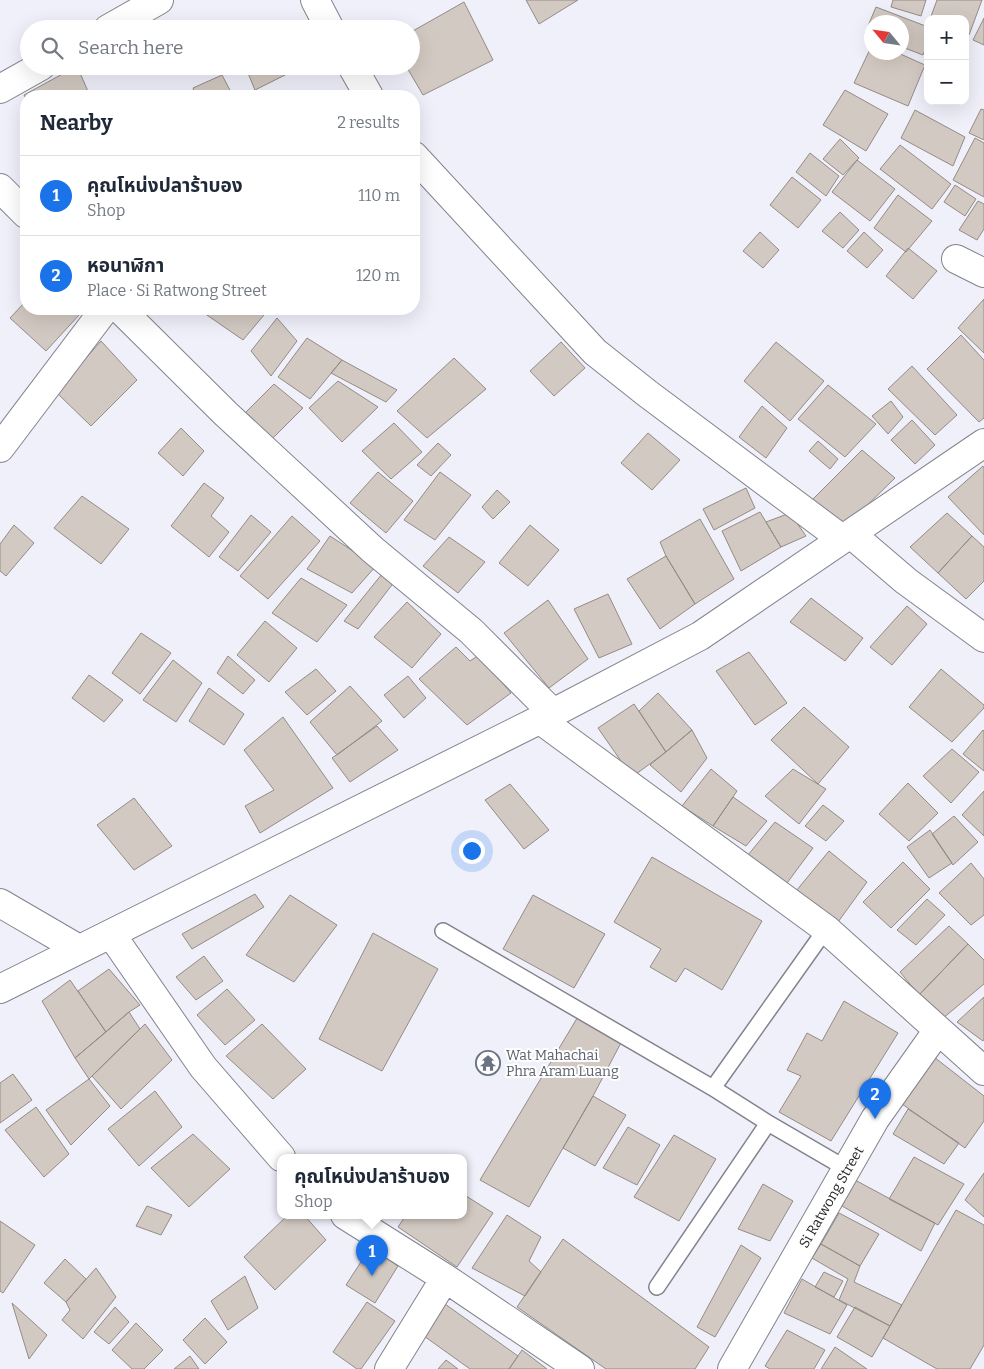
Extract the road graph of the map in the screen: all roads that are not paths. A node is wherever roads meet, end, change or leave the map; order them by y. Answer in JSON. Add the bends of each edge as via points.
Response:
{"nodes":[{"id":1,"x":159,"y":0,"type":"edge"},
{"id":2,"x":124,"y":20,"type":"edge"},
{"id":3,"x":25,"y":75,"type":"edge"},
{"id":4,"x":357,"y":75,"type":"edge"},
{"id":5,"x":0,"y":89,"type":"edge"},
{"id":6,"x":366,"y":90,"type":"edge"},
{"id":7,"x":420,"y":162,"type":"edge"},
{"id":8,"x":0,"y":188,"type":"edge"},
{"id":9,"x":20,"y":208,"type":"edge"},
{"id":10,"x":956,"y":259,"type":"dead end"},
{"id":11,"x":984,"y":273,"type":"edge"},
{"id":12,"x":100,"y":315,"type":"edge"},
{"id":13,"x":126,"y":315,"type":"edge"},
{"id":14,"x":984,"y":443,"type":"edge"},
{"id":15,"x":0,"y":448,"type":"edge"},
{"id":16,"x":847,"y":537,"type":"junction"},
{"id":17,"x":984,"y":638,"type":"edge"},
{"id":18,"x":546,"y":716,"type":"junction"},
{"id":19,"x":0,"y":903,"type":"edge"},
{"id":20,"x":826,"y":930,"type":"junction"},
{"id":21,"x":443,"y":931,"type":"dead end"},
{"id":22,"x":111,"y":934,"type":"junction"},
{"id":23,"x":79,"y":949,"type":"junction"},
{"id":24,"x":0,"y":989,"type":"edge"},
{"id":25,"x":938,"y":1030,"type":"junction"},
{"id":26,"x":984,"y":1071,"type":"edge"},
{"id":27,"x":713,"y":1088,"type":"junction"},
{"id":28,"x":768,"y":1123,"type":"junction"},
{"id":29,"x":278,"y":1154,"type":"edge"},
{"id":30,"x":847,"y":1169,"type":"junction"},
{"id":31,"x":351,"y":1219,"type":"edge"},
{"id":32,"x":445,"y":1278,"type":"junction"},
{"id":33,"x":657,"y":1287,"type":"dead end"},
{"id":34,"x":389,"y":1369,"type":"edge"},
{"id":35,"x":580,"y":1369,"type":"edge"},
{"id":36,"x":732,"y":1369,"type":"edge"}],
"edges":[{"from":1,"to":2,"type":"street"},
{"from":3,"to":5,"type":"street"},
{"from":4,"to":6,"type":"street"},
{"from":7,"to":16,"type":"street","via":[[595,352]]},
{"from":8,"to":9,"type":"street"},
{"from":10,"to":11,"type":"street"},
{"from":12,"to":15,"type":"street"},
{"from":13,"to":18,"type":"street","via":[[226,414],[373,550],[471,631]]},
{"from":14,"to":16,"type":"street"},
{"from":16,"to":17,"type":"street"},
{"from":16,"to":18,"type":"street","via":[[700,636]]},
{"from":18,"to":20,"type":"street"},
{"from":18,"to":22,"type":"street"},
{"from":19,"to":23,"type":"street"},
{"from":20,"to":25,"type":"street"},
{"from":20,"to":27,"type":"lane"},
{"from":21,"to":27,"type":"lane"},
{"from":22,"to":23,"type":"street"},
{"from":22,"to":29,"type":"street","via":[[203,1067]]},
{"from":23,"to":24,"type":"street"},
{"from":25,"to":26,"type":"street"},
{"from":25,"to":30,"type":"street","name":"Si Ratwong Street","via":[[875,1119]]},
{"from":27,"to":28,"type":"lane"},
{"from":28,"to":30,"type":"lane"},
{"from":28,"to":33,"type":"lane"},
{"from":30,"to":36,"type":"street","name":"Si Ratwong Street"},
{"from":31,"to":32,"type":"street"},
{"from":32,"to":34,"type":"street"},
{"from":32,"to":35,"type":"street"}]}
